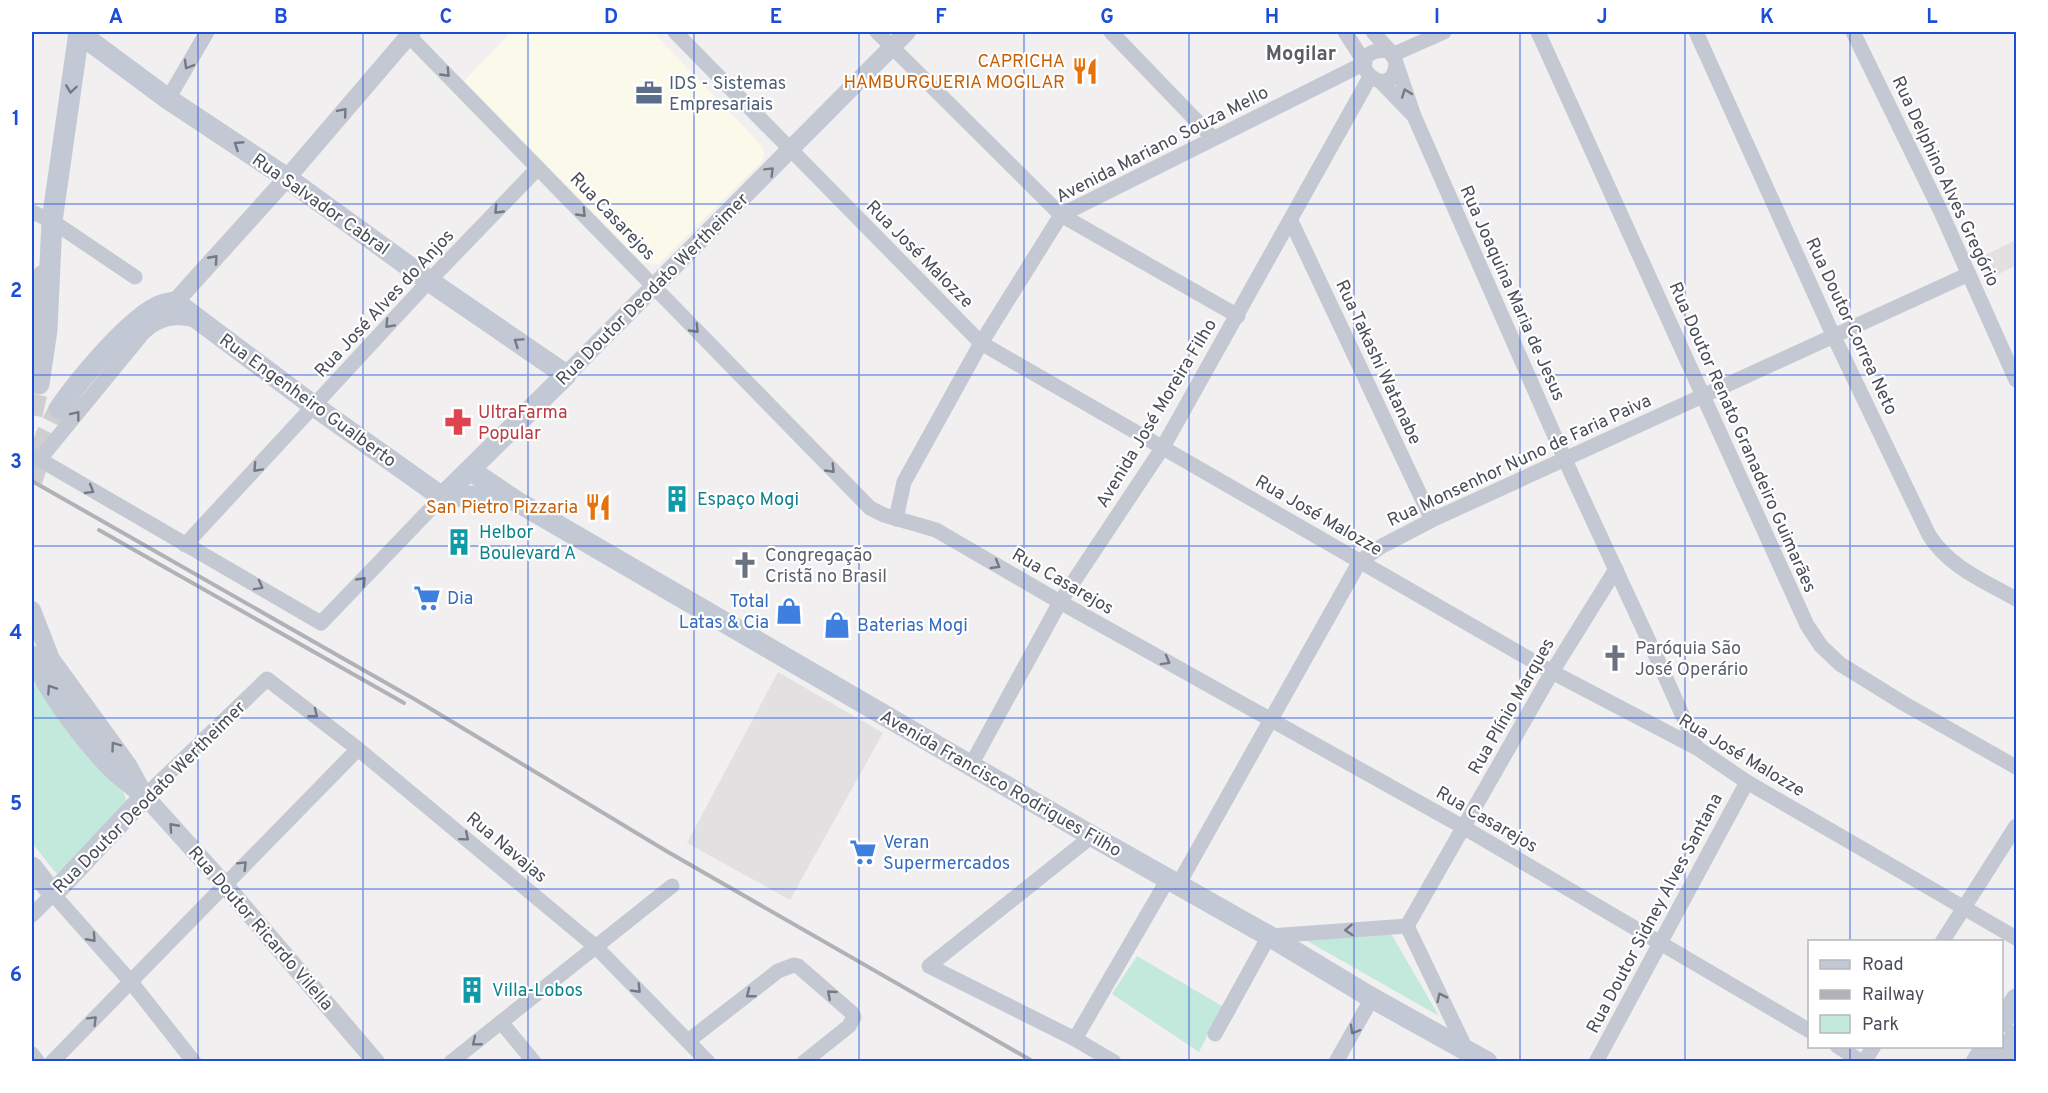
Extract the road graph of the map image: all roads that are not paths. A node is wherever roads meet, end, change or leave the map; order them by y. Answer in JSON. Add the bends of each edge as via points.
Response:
{"nodes":[{"id":1,"x":79,"y":32,"type":"edge"},
{"id":2,"x":207,"y":32,"type":"edge"},
{"id":3,"x":675,"y":32,"type":"edge"},
{"id":4,"x":877,"y":32,"type":"edge"},
{"id":5,"x":907,"y":32,"type":"edge"},
{"id":6,"x":1345,"y":32,"type":"edge"},
{"id":7,"x":1373,"y":32,"type":"edge"},
{"id":8,"x":1444,"y":32,"type":"edge"},
{"id":9,"x":1538,"y":32,"type":"edge"},
{"id":10,"x":1696,"y":32,"type":"edge"},
{"id":11,"x":1853,"y":32,"type":"edge"},
{"id":12,"x":408,"y":33,"type":"edge"},
{"id":13,"x":1117,"y":34,"type":"edge"},
{"id":14,"x":891,"y":46,"type":"junction"},
{"id":15,"x":1392,"y":57,"type":"junction"},
{"id":16,"x":1371,"y":74,"type":"junction"},
{"id":17,"x":168,"y":99,"type":"junction"},
{"id":18,"x":1414,"y":116,"type":"junction"},
{"id":19,"x":1214,"y":138,"type":"junction"},
{"id":20,"x":791,"y":150,"type":"junction"},
{"id":21,"x":538,"y":168,"type":"junction"},
{"id":22,"x":287,"y":178,"type":"junction"},
{"id":23,"x":32,"y":212,"type":"edge"},
{"id":24,"x":1061,"y":215,"type":"junction"},
{"id":25,"x":1291,"y":221,"type":"junction"},
{"id":26,"x":51,"y":225,"type":"junction"},
{"id":27,"x":1969,"y":274,"type":"junction"},
{"id":28,"x":135,"y":277,"type":"dead end"},
{"id":29,"x":429,"y":281,"type":"junction"},
{"id":30,"x":655,"y":287,"type":"junction"},
{"id":31,"x":175,"y":302,"type":"junction"},
{"id":32,"x":1238,"y":316,"type":"junction"},
{"id":33,"x":199,"y":321,"type":"junction"},
{"id":34,"x":1834,"y":337,"type":"junction"},
{"id":35,"x":981,"y":343,"type":"junction"},
{"id":36,"x":35,"y":375,"type":"tunnel mouth"},
{"id":37,"x":566,"y":375,"type":"junction"},
{"id":38,"x":2016,"y":380,"type":"edge"},
{"id":39,"x":1702,"y":396,"type":"junction"},
{"id":40,"x":314,"y":406,"type":"junction"},
{"id":41,"x":59,"y":410,"type":"tunnel mouth"},
{"id":42,"x":1163,"y":447,"type":"junction"},
{"id":43,"x":35,"y":458,"type":"edge"},
{"id":44,"x":1564,"y":459,"type":"junction"},
{"id":45,"x":470,"y":470,"type":"junction"},
{"id":46,"x":442,"y":497,"type":"junction"},
{"id":47,"x":516,"y":501,"type":"junction"},
{"id":48,"x":896,"y":519,"type":"junction"},
{"id":49,"x":1432,"y":520,"type":"junction"},
{"id":50,"x":185,"y":545,"type":"junction"},
{"id":51,"x":1360,"y":561,"type":"junction"},
{"id":52,"x":1616,"y":569,"type":"junction"},
{"id":53,"x":2016,"y":599,"type":"edge"},
{"id":54,"x":1060,"y":602,"type":"junction"},
{"id":55,"x":32,"y":610,"type":"edge"},
{"id":56,"x":41,"y":658,"type":"edge"},
{"id":57,"x":1552,"y":672,"type":"junction"},
{"id":58,"x":267,"y":679,"type":"joint"},
{"id":59,"x":1272,"y":720,"type":"junction"},
{"id":60,"x":1696,"y":748,"type":"junction"},
{"id":61,"x":358,"y":749,"type":"junction"},
{"id":62,"x":971,"y":765,"type":"junction"},
{"id":63,"x":2016,"y":766,"type":"edge"},
{"id":64,"x":1747,"y":782,"type":"junction"},
{"id":65,"x":146,"y":796,"type":"junction"},
{"id":66,"x":2016,"y":825,"type":"edge"},
{"id":67,"x":1463,"y":827,"type":"junction"},
{"id":68,"x":1092,"y":836,"type":"junction"},
{"id":69,"x":32,"y":867,"type":"edge"},
{"id":70,"x":1173,"y":882,"type":"junction"},
{"id":71,"x":224,"y":884,"type":"junction"},
{"id":72,"x":672,"y":886,"type":"dead end"},
{"id":73,"x":53,"y":894,"type":"junction"},
{"id":74,"x":1964,"y":909,"type":"junction"},
{"id":75,"x":32,"y":915,"type":"edge"},
{"id":76,"x":1407,"y":926,"type":"junction"},
{"id":77,"x":1269,"y":936,"type":"junction"},
{"id":78,"x":2016,"y":938,"type":"edge"},
{"id":79,"x":1943,"y":940,"type":"edge"},
{"id":80,"x":1660,"y":943,"type":"junction"},
{"id":81,"x":596,"y":947,"type":"junction"},
{"id":82,"x":131,"y":982,"type":"junction"},
{"id":83,"x":1372,"y":998,"type":"junction"},
{"id":84,"x":2016,"y":999,"type":"edge"},
{"id":85,"x":2003,"y":1019,"type":"edge"},
{"id":86,"x":501,"y":1022,"type":"junction"},
{"id":87,"x":1808,"y":1029,"type":"edge"},
{"id":88,"x":1215,"y":1034,"type":"dead end"},
{"id":89,"x":2016,"y":1035,"type":"edge"},
{"id":90,"x":1075,"y":1039,"type":"junction"},
{"id":91,"x":688,"y":1041,"type":"junction"},
{"id":92,"x":1839,"y":1048,"type":"edge"},
{"id":93,"x":1873,"y":1048,"type":"edge"},
{"id":94,"x":1985,"y":1048,"type":"edge"},
{"id":95,"x":1466,"y":1049,"type":"junction"},
{"id":96,"x":32,"y":1054,"type":"edge"},
{"id":97,"x":38,"y":1062,"type":"edge"},
{"id":98,"x":52,"y":1062,"type":"edge"},
{"id":99,"x":194,"y":1062,"type":"edge"},
{"id":100,"x":375,"y":1062,"type":"edge"},
{"id":101,"x":451,"y":1062,"type":"edge"},
{"id":102,"x":534,"y":1062,"type":"edge"},
{"id":103,"x":708,"y":1062,"type":"edge"},
{"id":104,"x":804,"y":1062,"type":"edge"},
{"id":105,"x":1114,"y":1062,"type":"edge"},
{"id":106,"x":1336,"y":1062,"type":"edge"},
{"id":107,"x":1487,"y":1062,"type":"edge"},
{"id":108,"x":1596,"y":1062,"type":"edge"},
{"id":109,"x":1863,"y":1062,"type":"edge"},
{"id":110,"x":1976,"y":1062,"type":"edge"},
{"id":111,"x":1999,"y":1062,"type":"edge"}],
"edges":[{"from":1,"to":17,"type":"main road","name":"Rua Salvador Cabral"},
{"from":1,"to":26,"type":"main road","one_way":true},
{"from":2,"to":17,"type":"street","one_way":true},
{"from":3,"to":20,"type":"street","name":"Rua José Malozze"},
{"from":4,"to":14,"type":"street"},
{"from":5,"to":14,"type":"street","name":"Rua Doutor Deodato Wertheimer"},
{"from":6,"to":16,"type":"street"},
{"from":7,"to":15,"type":"street"},
{"from":8,"to":15,"type":"street"},
{"from":9,"to":39,"type":"street","name":"Rua Doutor Renato Granadeiro Guimarães"},
{"from":10,"to":34,"type":"street","name":"Rua Doutor Correa Neto"},
{"from":11,"to":27,"type":"street","name":"Rua Delphino Alves Gregório"},
{"from":12,"to":21,"type":"street","name":"Rua Casarejos","one_way":true},
{"from":22,"to":12,"type":"street","one_way":true},
{"from":13,"to":19,"type":"street"},
{"from":14,"to":20,"type":"street","name":"Rua Doutor Deodato Wertheimer"},
{"from":14,"to":24,"type":"street"},
{"from":15,"to":16,"type":"street","via":[[1393,75],[1389,78]]},
{"from":15,"to":16,"type":"street","name":"Avenida Mariano Souza Mello","via":[[1373,51],[1366,58]]},
{"from":18,"to":15,"type":"street","name":"Rua Joaquina Maria de Jesus","one_way":true},
{"from":16,"to":18,"type":"street"},
{"from":16,"to":19,"type":"street","name":"Avenida Mariano Souza Mello"},
{"from":16,"to":25,"type":"street","name":"Avenida José Moreira Filho"},
{"from":22,"to":17,"type":"main road","name":"Rua Salvador Cabral","one_way":true},
{"from":18,"to":44,"type":"street","name":"Rua Joaquina Maria de Jesus"},
{"from":19,"to":24,"type":"street","name":"Avenida Mariano Souza Mello"},
{"from":30,"to":20,"type":"street","name":"Rua Doutor Deodato Wertheimer","one_way":true},
{"from":20,"to":35,"type":"street","name":"Rua José Malozze"},
{"from":21,"to":29,"type":"street","name":"Rua José Alves do Anjos","one_way":true},
{"from":21,"to":30,"type":"street","name":"Rua Casarejos","one_way":true},
{"from":22,"to":29,"type":"main road","name":"Rua Salvador Cabral"},
{"from":31,"to":22,"type":"street","one_way":true},
{"from":23,"to":26,"type":"street"},
{"from":24,"to":32,"type":"street"},
{"from":24,"to":35,"type":"street","name":"Avenida Mariano Souza Mello"},
{"from":25,"to":32,"type":"street","name":"Avenida José Moreira Filho"},
{"from":25,"to":49,"type":"street","name":"Rua Takashi Watanabe"},
{"from":26,"to":28,"type":"street"},
{"from":26,"to":36,"type":"main road","via":[[44,356]]},
{"from":27,"to":34,"type":"street","name":"Rua Monsenhor Nuno de Faria Paiva"},
{"from":27,"to":38,"type":"street","name":"Rua Delphino Alves Gregório"},
{"from":37,"to":29,"type":"main road","name":"Rua Salvador Cabral","one_way":true},
{"from":29,"to":40,"type":"street","name":"Rua José Alves do Anjos","one_way":true},
{"from":30,"to":37,"type":"street","name":"Rua Doutor Deodato Wertheimer"},
{"from":30,"to":48,"type":"street","name":"Rua Casarejos","one_way":true,"via":[[860,500]]},
{"from":31,"to":33,"type":"main road","name":"Rua Engenheiro Gualberto"},
{"from":31,"to":41,"type":"main road","via":[[158,306],[140,319],[98,361]]},
{"from":32,"to":42,"type":"street","name":"Avenida José Moreira Filho"},
{"from":33,"to":40,"type":"main road","name":"Rua Engenheiro Gualberto"},
{"from":43,"to":33,"type":"street","one_way":true,"via":[[150,327],[171,317]]},
{"from":34,"to":39,"type":"street","name":"Rua Monsenhor Nuno de Faria Paiva"},
{"from":34,"to":53,"type":"street","name":"Rua Doutor Correa Neto","via":[[1937,548],[1949,561]]},
{"from":35,"to":42,"type":"street","name":"Rua José Malozze"},
{"from":35,"to":48,"type":"street","name":"Avenida Mariano Souza Mello","via":[[904,482]]},
{"from":37,"to":45,"type":"main road","name":"Rua Doutor Deodato Wertheimer"},
{"from":39,"to":44,"type":"street","name":"Rua Monsenhor Nuno de Faria Paiva"},
{"from":39,"to":63,"type":"street","name":"Rua Doutor Renato Granadeiro Guimarães","via":[[1807,625],[1821,646],[1840,664]]},
{"from":40,"to":46,"type":"main road","name":"Rua Engenheiro Gualberto"},
{"from":40,"to":50,"type":"street","name":"Rua José Alves do Anjos","one_way":true},
{"from":42,"to":51,"type":"street","name":"Rua José Malozze"},
{"from":42,"to":54,"type":"street","name":"Avenida José Moreira Filho"},
{"from":43,"to":50,"type":"street","one_way":true},
{"from":44,"to":49,"type":"street","name":"Rua Monsenhor Nuno de Faria Paiva"},
{"from":44,"to":52,"type":"street","name":"Rua Joaquina Maria de Jesus"},
{"from":45,"to":46,"type":"main road","name":"Rua Doutor Deodato Wertheimer"},
{"from":45,"to":47,"type":"main road","name":"Avenida Francisco Rodrigues Filho"},
{"from":46,"to":47,"type":"main road","name":"Avenida Francisco Rodrigues Filho","via":[[488,496]]},
{"from":50,"to":46,"type":"street","name":"Rua Doutor Deodato Wertheimer","one_way":true,"via":[[321,623]]},
{"from":47,"to":62,"type":"main road","name":"Avenida Francisco Rodrigues Filho"},
{"from":48,"to":54,"type":"street","name":"Rua Casarejos","one_way":true,"via":[[936,530]]},
{"from":49,"to":51,"type":"street","name":"Rua Monsenhor Nuno de Faria Paiva"},
{"from":51,"to":57,"type":"street","name":"Rua José Malozze"},
{"from":51,"to":59,"type":"street","name":"Rua Monsenhor Nuno de Faria Paiva"},
{"from":52,"to":57,"type":"street","name":"Rua Plínio Marques"},
{"from":52,"to":60,"type":"street","name":"Rua Joaquina Maria de Jesus"},
{"from":54,"to":59,"type":"street","name":"Rua Casarejos","one_way":true},
{"from":54,"to":62,"type":"street","name":"Avenida José Moreira Filho"},
{"from":55,"to":56,"type":"street"},
{"from":65,"to":56,"type":"main road","one_way":true,"via":[[111,767],[62,705]]},
{"from":57,"to":60,"type":"street","name":"Rua José Malozze"},
{"from":57,"to":67,"type":"street","name":"Rua Plínio Marques"},
{"from":58,"to":61,"type":"street","name":"Rua Navajas","one_way":true},
{"from":58,"to":65,"type":"street","name":"Rua Doutor Deodato Wertheimer"},
{"from":59,"to":67,"type":"street","name":"Rua Casarejos"},
{"from":59,"to":70,"type":"street","name":"Rua Monsenhor Nuno de Faria Paiva"},
{"from":60,"to":64,"type":"street","name":"Rua José Malozze"},
{"from":71,"to":61,"type":"street","one_way":true},
{"from":61,"to":81,"type":"street","name":"Rua Navajas","one_way":true},
{"from":62,"to":68,"type":"main road","name":"Avenida Francisco Rodrigues Filho"},
{"from":64,"to":74,"type":"street","name":"Rua José Malozze"},
{"from":64,"to":80,"type":"street","name":"Rua Doutor Sidney Alves Santana"},
{"from":71,"to":65,"type":"street","name":"Rua Doutor Ricardo Vilella","one_way":true},
{"from":65,"to":73,"type":"main road","name":"Rua Doutor Deodato Wertheimer"},
{"from":66,"to":74,"type":"street"},
{"from":67,"to":76,"type":"street","name":"Rua Plínio Marques"},
{"from":67,"to":80,"type":"street","name":"Rua Casarejos"},
{"from":68,"to":70,"type":"main road","name":"Avenida Francisco Rodrigues Filho"},
{"from":68,"to":90,"type":"street","via":[[929,966]]},
{"from":69,"to":73,"type":"main road"},
{"from":70,"to":77,"type":"main road","name":"Avenida Francisco Rodrigues Filho"},
{"from":70,"to":90,"type":"street","name":"Rua Monsenhor Nuno de Faria Paiva"},
{"from":71,"to":82,"type":"street"},
{"from":71,"to":100,"type":"street","name":"Rua Doutor Ricardo Vilella"},
{"from":72,"to":81,"type":"street"},
{"from":73,"to":75,"type":"street","name":"Rua Doutor Deodato Wertheimer"},
{"from":73,"to":82,"type":"street","one_way":true},
{"from":74,"to":78,"type":"street","name":"Rua José Malozze"},
{"from":74,"to":79,"type":"street"},
{"from":76,"to":77,"type":"street","one_way":true},
{"from":95,"to":76,"type":"street","one_way":true},
{"from":77,"to":83,"type":"main road","name":"Avenida Francisco Rodrigues Filho"},
{"from":77,"to":88,"type":"street"},
{"from":80,"to":87,"type":"street","name":"Rua Casarejos"},
{"from":80,"to":108,"type":"street","name":"Rua Doutor Sidney Alves Santana"},
{"from":81,"to":86,"type":"street"},
{"from":81,"to":91,"type":"street","name":"Rua Navajas","one_way":true},
{"from":98,"to":82,"type":"street","one_way":true},
{"from":82,"to":99,"type":"street"},
{"from":83,"to":95,"type":"main road","name":"Avenida Francisco Rodrigues Filho"},
{"from":83,"to":106,"type":"street","one_way":true},
{"from":84,"to":85,"type":"main road"},
{"from":86,"to":101,"type":"street","one_way":true},
{"from":86,"to":102,"type":"street"},
{"from":89,"to":111,"type":"main road"},
{"from":90,"to":105,"type":"street"},
{"from":91,"to":103,"type":"street","name":"Rua Navajas"},
{"from":104,"to":91,"type":"street","one_way":true,"via":[[853,1021],[852,1013],[794,964],[778,971]]},
{"from":92,"to":109,"type":"street"},
{"from":93,"to":109,"type":"street"},
{"from":94,"to":110,"type":"main road"},
{"from":95,"to":107,"type":"main road","name":"Avenida Francisco Rodrigues Filho"},
{"from":96,"to":97,"type":"street"}]}
